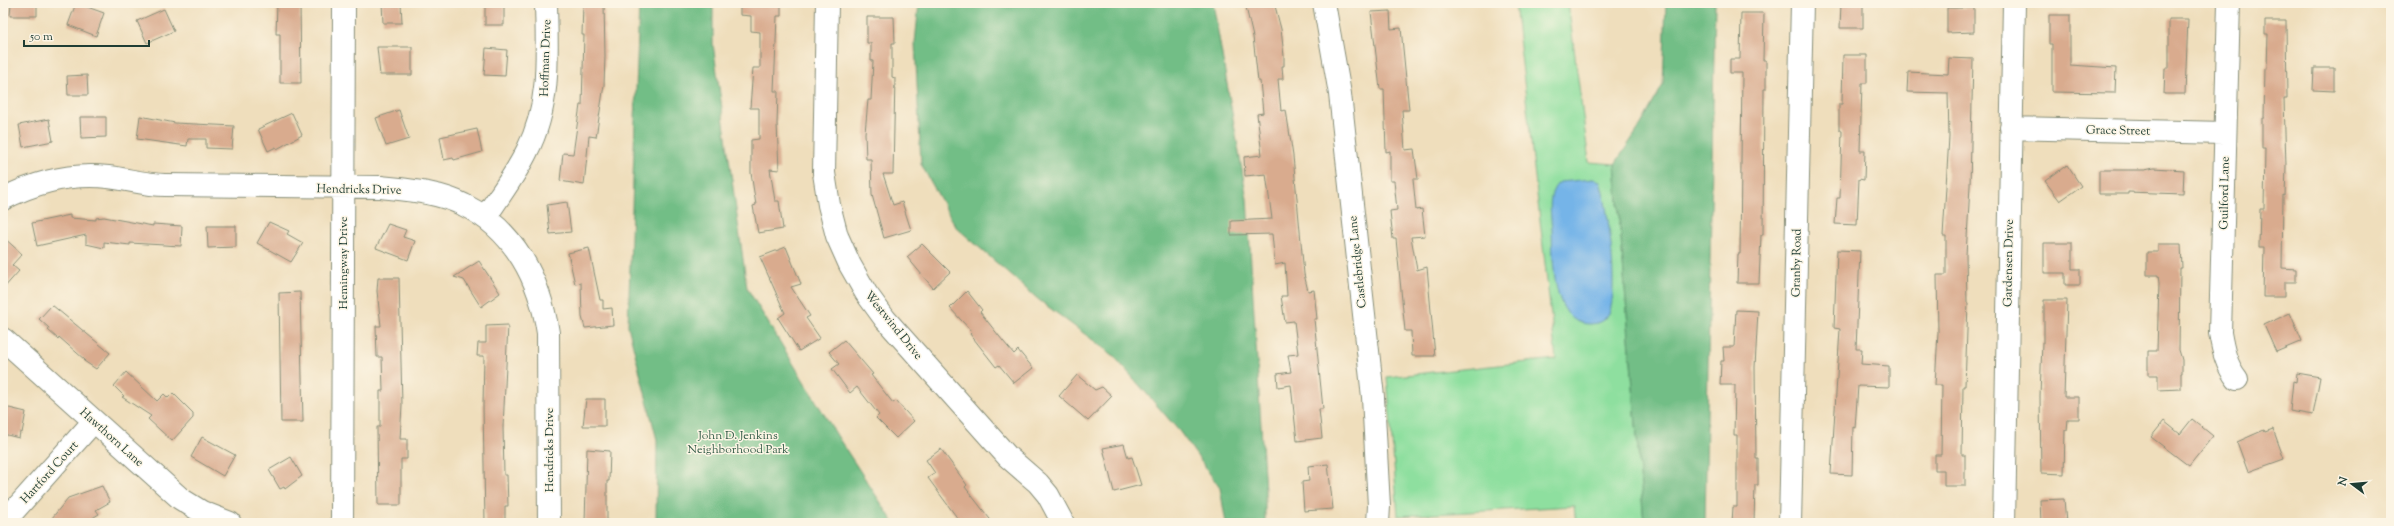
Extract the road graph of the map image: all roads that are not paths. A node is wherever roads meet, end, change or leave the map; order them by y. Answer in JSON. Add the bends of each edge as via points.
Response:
{"nodes":[{"id":1,"x":344,"y":3,"type":"edge"},
{"id":2,"x":546,"y":3,"type":"edge"},
{"id":3,"x":827,"y":3,"type":"edge"},
{"id":4,"x":1324,"y":3,"type":"edge"},
{"id":5,"x":1802,"y":3,"type":"edge"},
{"id":6,"x":2014,"y":3,"type":"edge"},
{"id":7,"x":2229,"y":3,"type":"edge"},
{"id":8,"x":2011,"y":128,"type":"junction"},
{"id":9,"x":2226,"y":133,"type":"junction"},
{"id":10,"x":344,"y":187,"type":"junction"},
{"id":11,"x":3,"y":199,"type":"edge"},
{"id":12,"x":485,"y":218,"type":"junction"},
{"id":13,"x":3,"y":339,"type":"edge"},
{"id":14,"x":2237,"y":379,"type":"dead end"},
{"id":15,"x":94,"y":421,"type":"junction"},
{"id":16,"x":3,"y":523,"type":"edge"},
{"id":17,"x":230,"y":523,"type":"edge"},
{"id":18,"x":342,"y":523,"type":"edge"},
{"id":19,"x":549,"y":523,"type":"edge"},
{"id":20,"x":1062,"y":523,"type":"edge"},
{"id":21,"x":1378,"y":523,"type":"edge"},
{"id":22,"x":1790,"y":523,"type":"edge"},
{"id":23,"x":2004,"y":523,"type":"edge"}],
"edges":[{"from":1,"to":10,"type":"street","name":"Hemingway Drive"},
{"from":2,"to":12,"type":"street","name":"Hoffman Drive","via":[[547,77],[538,123],[528,150]]},
{"from":3,"to":20,"type":"street","name":"Westwind Drive","via":[[824,173],[837,236],[863,288],[885,319],[1008,457],[1048,495]]},
{"from":4,"to":21,"type":"street","name":"Castlebridge Lane","via":[[1340,94],[1373,397]]},
{"from":5,"to":22,"type":"street","name":"Granby Road"},
{"from":6,"to":8,"type":"street","name":"Gardensen Drive"},
{"from":7,"to":9,"type":"street","name":"Guilford Lane"},
{"from":8,"to":9,"type":"street","name":"Grace Street"},
{"from":8,"to":23,"type":"street","name":"Gardensen Drive"},
{"from":9,"to":14,"type":"street","name":"Guilford Lane","via":[[2220,333],[2229,369]]},
{"from":10,"to":11,"type":"street","name":"Hendricks Drive","via":[[158,185],[108,177],[82,176],[52,180],[22,189]]},
{"from":10,"to":12,"type":"street","name":"Hendricks Drive","via":[[381,187],[414,191],[464,205]]},
{"from":10,"to":18,"type":"street","name":"Hemingway Drive"},
{"from":12,"to":19,"type":"street","name":"Hendricks Drive","via":[[514,246],[528,267],[544,308],[548,333]]},
{"from":13,"to":15,"type":"street","name":"Hawthorn Lane"},
{"from":15,"to":16,"type":"street","name":"Hartford Court"},
{"from":15,"to":17,"type":"street","name":"Hawthorn Lane","via":[[181,499],[202,512]]}]}
